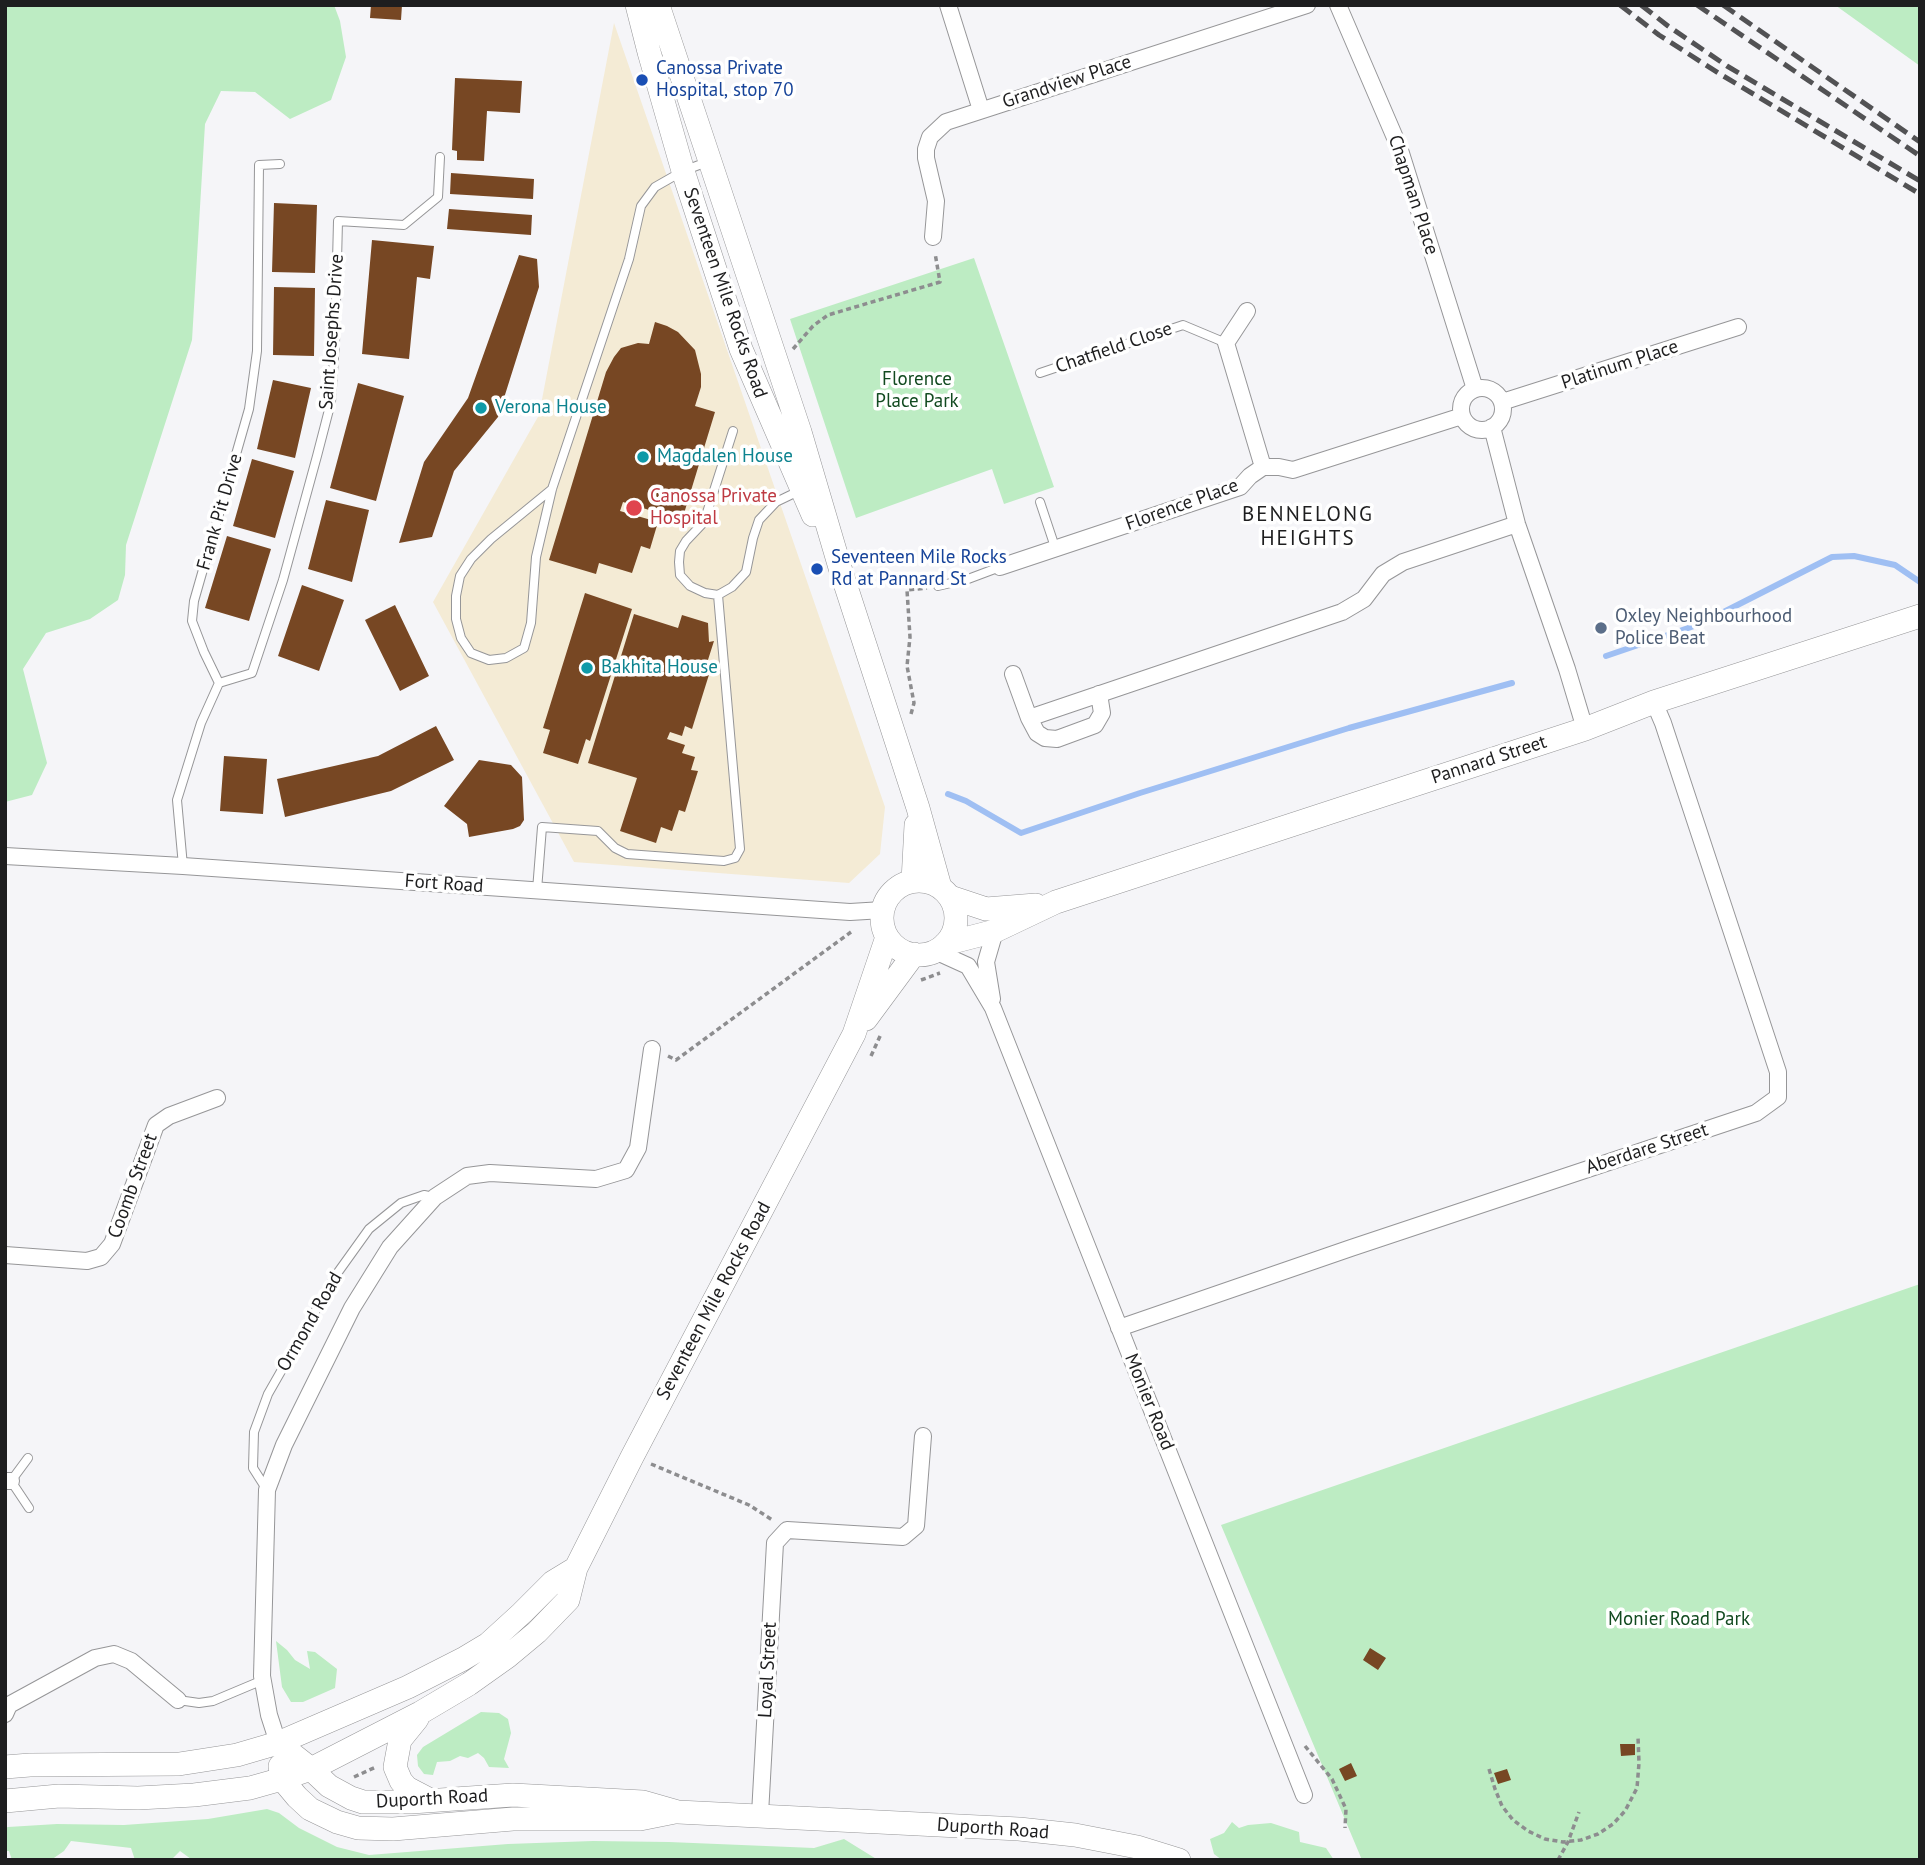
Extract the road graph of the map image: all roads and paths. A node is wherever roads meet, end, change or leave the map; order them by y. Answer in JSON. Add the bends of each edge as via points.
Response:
{"nodes":[{"id":1,"x":637,"y":5,"type":"edge"},
{"id":2,"x":658,"y":5,"type":"edge"},
{"id":3,"x":948,"y":5,"type":"edge"},
{"id":4,"x":1307,"y":5,"type":"edge"},
{"id":5,"x":1338,"y":5,"type":"edge"},
{"id":6,"x":981,"y":110,"type":"junction"},
{"id":7,"x":440,"y":157,"type":"dead end"},
{"id":8,"x":710,"y":161,"type":"junction"},
{"id":9,"x":280,"y":164,"type":"dead end"},
{"id":10,"x":683,"y":171,"type":"junction"},
{"id":11,"x":933,"y":237,"type":"joint"},
{"id":12,"x":1247,"y":311,"type":"dead end"},
{"id":13,"x":1738,"y":327,"type":"dead end"},
{"id":14,"x":1226,"y":344,"type":"junction"},
{"id":15,"x":792,"y":351,"type":"dead end"},
{"id":16,"x":1040,"y":373,"type":"dead end"},
{"id":17,"x":1475,"y":389,"type":"junction"},
{"id":18,"x":1502,"y":402,"type":"junction"},
{"id":19,"x":1462,"y":416,"type":"junction"},
{"id":20,"x":1492,"y":427,"type":"junction"},
{"id":21,"x":733,"y":431,"type":"dead end"},
{"id":22,"x":1263,"y":467,"type":"junction"},
{"id":23,"x":552,"y":489,"type":"junction"},
{"id":24,"x":801,"y":490,"type":"junction"},
{"id":25,"x":1040,"y":502,"type":"dead end"},
{"id":26,"x":1517,"y":524,"type":"junction"},
{"id":27,"x":1056,"y":550,"type":"junction"},
{"id":28,"x":1000,"y":567,"type":"joint"},
{"id":29,"x":841,"y":571,"type":"junction"},
{"id":30,"x":939,"y":586,"type":"joint"},
{"id":31,"x":718,"y":594,"type":"junction"},
{"id":32,"x":1920,"y":616,"type":"edge"},
{"id":33,"x":1013,"y":674,"type":"dead end"},
{"id":34,"x":219,"y":683,"type":"junction"},
{"id":35,"x":1099,"y":694,"type":"junction"},
{"id":36,"x":1654,"y":702,"type":"junction"},
{"id":37,"x":1029,"y":718,"type":"junction"},
{"id":38,"x":909,"y":720,"type":"dead end"},
{"id":39,"x":1585,"y":729,"type":"junction"},
{"id":40,"x":918,"y":808,"type":"junction"},
{"id":41,"x":5,"y":856,"type":"edge"},
{"id":42,"x":183,"y":866,"type":"junction"},
{"id":43,"x":913,"y":881,"type":"junction"},
{"id":44,"x":537,"y":890,"type":"junction"},
{"id":45,"x":945,"y":892,"type":"junction"},
{"id":46,"x":1056,"y":902,"type":"junction"},
{"id":47,"x":883,"y":910,"type":"junction"},
{"id":48,"x":995,"y":931,"type":"junction"},
{"id":49,"x":851,"y":932,"type":"dead end"},
{"id":50,"x":887,"y":937,"type":"junction"},
{"id":51,"x":935,"y":955,"type":"junction"},
{"id":52,"x":914,"y":988,"type":"dead end"},
{"id":53,"x":993,"y":1008,"type":"junction"},
{"id":54,"x":885,"y":1027,"type":"dead end"},
{"id":55,"x":854,"y":1034,"type":"junction"},
{"id":56,"x":652,"y":1049,"type":"joint"},
{"id":57,"x":871,"y":1056,"type":"dead end"},
{"id":58,"x":217,"y":1098,"type":"dead end"},
{"id":59,"x":435,"y":1197,"type":"junction"},
{"id":60,"x":5,"y":1255,"type":"edge"},
{"id":61,"x":1119,"y":1328,"type":"junction"},
{"id":62,"x":923,"y":1436,"type":"dead end"},
{"id":63,"x":632,"y":1457,"type":"junction"},
{"id":64,"x":28,"y":1458,"type":"dead end"},
{"id":65,"x":8,"y":1481,"type":"edge"},
{"id":66,"x":267,"y":1490,"type":"junction"},
{"id":67,"x":29,"y":1508,"type":"dead end"},
{"id":68,"x":787,"y":1530,"type":"junction"},
{"id":69,"x":576,"y":1568,"type":"junction"},
{"id":70,"x":263,"y":1680,"type":"junction"},
{"id":71,"x":178,"y":1700,"type":"joint"},
{"id":72,"x":420,"y":1713,"type":"junction"},
{"id":73,"x":5,"y":1714,"type":"edge"},
{"id":74,"x":1638,"y":1737,"type":"dead end"},
{"id":75,"x":1283,"y":1741,"type":"junction"},
{"id":76,"x":278,"y":1742,"type":"junction"},
{"id":77,"x":5,"y":1767,"type":"edge"},
{"id":78,"x":376,"y":1767,"type":"dead end"},
{"id":79,"x":311,"y":1769,"type":"junction"},
{"id":80,"x":1489,"y":1769,"type":"dead end"},
{"id":81,"x":282,"y":1779,"type":"junction"},
{"id":82,"x":346,"y":1780,"type":"dead end"},
{"id":83,"x":1304,"y":1795,"type":"dead end"},
{"id":84,"x":5,"y":1801,"type":"edge"},
{"id":85,"x":431,"y":1801,"type":"junction"},
{"id":86,"x":678,"y":1812,"type":"junction"},
{"id":87,"x":1579,"y":1812,"type":"dead end"},
{"id":88,"x":760,"y":1814,"type":"junction"},
{"id":89,"x":1345,"y":1828,"type":"dead end"},
{"id":90,"x":1568,"y":1842,"type":"junction"},
{"id":91,"x":1179,"y":1860,"type":"edge"},
{"id":92,"x":1558,"y":1860,"type":"edge"}],
"edges":[{"from":1,"to":10,"type":"main road","name":"Seventeen Mile Rocks Road"},
{"from":2,"to":8,"type":"main road","name":"Seventeen Mile Rocks Road"},
{"from":3,"to":6,"type":"street"},
{"from":4,"to":6,"type":"street","name":"Grandview Place"},
{"from":5,"to":17,"type":"street","name":"Chapman Place","via":[[1399,147]]},
{"from":6,"to":11,"type":"street","name":"Grandview Place","via":[[946,122],[930,137],[926,158],[936,201]]},
{"from":7,"to":34,"type":"lane","name":"Saint Josephs Drive","via":[[438,197],[404,225],[338,221],[331,402],[283,580],[252,673]]},
{"from":8,"to":10,"type":"lane"},
{"from":8,"to":29,"type":"main road","name":"Seventeen Mile Rocks Road"},
{"from":9,"to":34,"type":"lane","name":"Frank Pit Drive","via":[[259,165],[257,351],[249,409],[194,601],[192,621]]},
{"from":10,"to":23,"type":"lane","via":[[655,187],[641,206],[629,260]]},
{"from":10,"to":24,"type":"main road","name":"Seventeen Mile Rocks Road","via":[[741,349]]},
{"from":11,"to":15,"type":"path","via":[[940,282],[828,315]]},
{"from":12,"to":14,"type":"street"},
{"from":13,"to":18,"type":"street","name":"Platinum Place"},
{"from":14,"to":16,"type":"lane","name":"Chatfield Close","via":[[1183,325]]},
{"from":14,"to":22,"type":"street"},
{"from":17,"to":18,"type":"street","via":[[1491,390]]},
{"from":17,"to":19,"type":"street","via":[[1461,402]]},
{"from":18,"to":20,"type":"street","via":[[1500,419]]},
{"from":19,"to":20,"type":"street","via":[[1471,427]]},
{"from":19,"to":22,"type":"street","via":[[1293,470]]},
{"from":20,"to":26,"type":"street"},
{"from":21,"to":31,"type":"lane","via":[[704,522],[680,551],[680,575],[690,586]]},
{"from":22,"to":27,"type":"street","name":"Florence Place","via":[[1240,487]]},
{"from":23,"to":23,"type":"lane","via":[[536,557],[531,623],[524,648],[506,658],[489,660],[471,653],[456,619],[460,576],[491,539]]},
{"from":24,"to":29,"type":"main road","name":"Seventeen Mile Rocks Road"},
{"from":24,"to":31,"type":"lane","via":[[776,502],[760,520],[746,572]]},
{"from":25,"to":27,"type":"lane"},
{"from":26,"to":35,"type":"street","via":[[1404,562],[1383,574],[1364,599],[1342,612]]},
{"from":26,"to":39,"type":"street"},
{"from":27,"to":28,"type":"street","name":"Florence Place"},
{"from":28,"to":30,"type":"lane","name":"Florence Place"},
{"from":29,"to":40,"type":"main road","name":"Seventeen Mile Rocks Road"},
{"from":30,"to":38,"type":"path","via":[[907,590],[907,666],[914,703]]},
{"from":31,"to":44,"type":"lane","via":[[740,849],[735,858],[627,854],[598,831],[542,827]]},
{"from":32,"to":36,"type":"main road","name":"Pannard Street"},
{"from":33,"to":37,"type":"street"},
{"from":34,"to":42,"type":"lane","via":[[177,800]]},
{"from":35,"to":37,"type":"street"},
{"from":35,"to":37,"type":"street","via":[[1101,713],[1095,725],[1045,738]]},
{"from":36,"to":39,"type":"main road","name":"Pannard Street"},
{"from":36,"to":61,"type":"street","name":"Aberdare Street","via":[[1778,1072],[1778,1097],[1756,1113]]},
{"from":39,"to":46,"type":"main road","name":"Pannard Street"},
{"from":40,"to":43,"type":"main road","name":"Seventeen Mile Rocks Road"},
{"from":40,"to":45,"type":"main road","name":"Seventeen Mile Rocks Road"},
{"from":41,"to":42,"type":"street","name":"Fort Road"},
{"from":42,"to":44,"type":"street","name":"Fort Road"},
{"from":43,"to":45,"type":"main road"},
{"from":43,"to":47,"type":"main road","via":[[890,894]]},
{"from":44,"to":47,"type":"street","name":"Fort Road","via":[[850,912]]},
{"from":45,"to":46,"type":"main road","name":"Pannard Street","via":[[986,909]]},
{"from":45,"to":51,"type":"main road","via":[[956,918],[953,932]]},
{"from":46,"to":48,"type":"main road","name":"Pannard Street"},
{"from":47,"to":50,"type":"main road"},
{"from":48,"to":51,"type":"main road","name":"Pannard Street"},
{"from":48,"to":53,"type":"street","name":"Monier Road","via":[[986,962]]},
{"from":49,"to":56,"type":"path","via":[[677,1060]]},
{"from":50,"to":51,"type":"main road","via":[[902,950]]},
{"from":50,"to":55,"type":"main road","name":"Seventeen Mile Rocks Road"},
{"from":51,"to":52,"type":"path"},
{"from":51,"to":53,"type":"street","name":"Monier Road","via":[[968,966]]},
{"from":51,"to":55,"type":"main road","name":"Seventeen Mile Rocks Road"},
{"from":53,"to":61,"type":"street","name":"Monier Road"},
{"from":54,"to":57,"type":"path"},
{"from":55,"to":63,"type":"main road","name":"Seventeen Mile Rocks Road"},
{"from":56,"to":59,"type":"street","name":"Ormond Road","via":[[638,1148],[626,1170],[596,1179],[491,1173],[467,1176]]},
{"from":58,"to":60,"type":"street","name":"Coomb Street","via":[[156,1125],[113,1244],[101,1257],[87,1261]]},
{"from":59,"to":66,"type":"street","name":"Ormond Road","via":[[390,1247],[352,1308],[284,1445]]},
{"from":59,"to":66,"type":"lane","name":"Ormond Road","via":[[424,1195],[401,1203],[369,1229],[268,1394],[254,1432],[253,1468]]},
{"from":61,"to":75,"type":"street","name":"Monier Road"},
{"from":62,"to":68,"type":"street","via":[[916,1526],[903,1538]]},
{"from":63,"to":68,"type":"path","via":[[750,1505]]},
{"from":63,"to":69,"type":"main road","name":"Seventeen Mile Rocks Road"},
{"from":64,"to":65,"type":"lane"},
{"from":65,"to":67,"type":"lane"},
{"from":66,"to":70,"type":"street","name":"Ormond Road"},
{"from":68,"to":88,"type":"street","name":"Loyal Street","via":[[775,1543]]},
{"from":69,"to":72,"type":"main road","name":"Seventeen Mile Rocks Road","via":[[568,1600],[537,1632],[469,1684]]},
{"from":69,"to":76,"type":"main road","name":"Seventeen Mile Rocks Road","via":[[553,1582],[488,1644],[463,1659]]},
{"from":70,"to":71,"type":"lane","via":[[213,1701]]},
{"from":70,"to":76,"type":"street","name":"Ormond Road"},
{"from":71,"to":73,"type":"street","via":[[131,1661],[114,1654],[96,1658],[9,1706]]},
{"from":72,"to":79,"type":"main road","name":"Seventeen Mile Rocks Road"},
{"from":72,"to":85,"type":"main road","via":[[400,1740],[395,1767],[407,1788]]},
{"from":74,"to":90,"type":"path","via":[[1637,1788],[1625,1811],[1598,1834]]},
{"from":75,"to":83,"type":"street","name":"Monier Road"},
{"from":75,"to":89,"type":"path","via":[[1303,1744],[1332,1779],[1346,1809]]},
{"from":76,"to":77,"type":"main road","name":"Seventeen Mile Rocks Road","via":[[237,1755],[179,1764]]},
{"from":76,"to":79,"type":"main road","name":"Duporth Road"},
{"from":76,"to":81,"type":"main road"},
{"from":78,"to":82,"type":"path"},
{"from":79,"to":81,"type":"main road","name":"Seventeen Mile Rocks Road"},
{"from":79,"to":85,"type":"main road","name":"Duporth Road","via":[[329,1786],[363,1802]]},
{"from":80,"to":90,"type":"path","via":[[1502,1806],[1513,1820],[1545,1839]]},
{"from":81,"to":84,"type":"main road","name":"Seventeen Mile Rocks Road","via":[[194,1795]]},
{"from":81,"to":86,"type":"main road","name":"Duporth Road","via":[[310,1809],[358,1828],[513,1819],[640,1819]]},
{"from":85,"to":86,"type":"main road","name":"Duporth Road","via":[[513,1795],[643,1802]]},
{"from":86,"to":88,"type":"main road","name":"Duporth Road"},
{"from":87,"to":90,"type":"path"},
{"from":88,"to":91,"type":"main road","name":"Duporth Road","via":[[1075,1835]]},
{"from":90,"to":92,"type":"path"}]}
